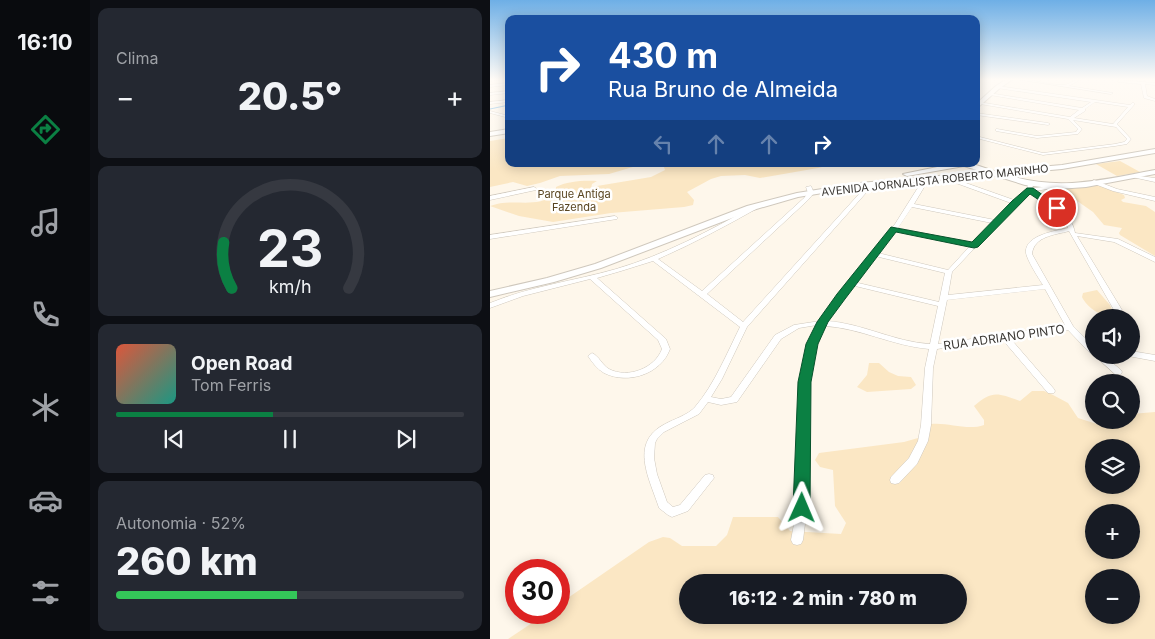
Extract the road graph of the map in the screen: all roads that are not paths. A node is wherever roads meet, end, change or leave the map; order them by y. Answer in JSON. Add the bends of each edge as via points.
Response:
{"nodes":[{"id":1,"x":1003,"y":109,"type":"edge"},
{"id":2,"x":1077,"y":109,"type":"edge"},
{"id":3,"x":1127,"y":109,"type":"edge"},
{"id":4,"x":1084,"y":110,"type":"joint"},
{"id":5,"x":490,"y":112,"type":"edge"},
{"id":6,"x":980,"y":115,"type":"edge"},
{"id":7,"x":505,"y":116,"type":"edge"},
{"id":8,"x":1070,"y":119,"type":"junction"},
{"id":9,"x":1007,"y":120,"type":"junction"},
{"id":10,"x":1048,"y":124,"type":"dead end"},
{"id":11,"x":1116,"y":126,"type":"junction"},
{"id":12,"x":505,"y":131,"type":"edge"},
{"id":13,"x":492,"y":133,"type":"edge"},
{"id":14,"x":980,"y":138,"type":"edge"},
{"id":15,"x":1155,"y":151,"type":"edge"},
{"id":16,"x":945,"y":167,"type":"edge"},
{"id":17,"x":976,"y":167,"type":"edge"},
{"id":18,"x":1155,"y":172,"type":"edge"},
{"id":19,"x":994,"y":173,"type":"junction"},
{"id":20,"x":1134,"y":176,"type":"junction"},
{"id":21,"x":944,"y":177,"type":"junction"},
{"id":22,"x":926,"y":179,"type":"junction"},
{"id":23,"x":1155,"y":180,"type":"edge"},
{"id":24,"x":1094,"y":182,"type":"junction"},
{"id":25,"x":871,"y":184,"type":"junction"},
{"id":26,"x":1030,"y":187,"type":"junction"},
{"id":27,"x":534,"y":190,"type":"dead end"},
{"id":28,"x":810,"y":190,"type":"junction"},
{"id":29,"x":490,"y":198,"type":"edge"},
{"id":30,"x":1155,"y":199,"type":"edge"},
{"id":31,"x":1015,"y":202,"type":"junction"},
{"id":32,"x":911,"y":205,"type":"junction"},
{"id":33,"x":758,"y":206,"type":"junction"},
{"id":34,"x":728,"y":217,"type":"junction"},
{"id":35,"x":615,"y":218,"type":"dead end"},
{"id":36,"x":996,"y":222,"type":"junction"},
{"id":37,"x":894,"y":229,"type":"junction"},
{"id":38,"x":1072,"y":232,"type":"junction"},
{"id":39,"x":490,"y":237,"type":"edge"},
{"id":40,"x":974,"y":245,"type":"junction"},
{"id":41,"x":874,"y":254,"type":"junction"},
{"id":42,"x":655,"y":259,"type":"junction"},
{"id":43,"x":1154,"y":261,"type":"edge"},
{"id":44,"x":948,"y":272,"type":"junction"},
{"id":45,"x":592,"y":277,"type":"junction"},
{"id":46,"x":850,"y":284,"type":"junction"},
{"id":47,"x":1048,"y":286,"type":"junction"},
{"id":48,"x":490,"y":289,"type":"edge"},
{"id":49,"x":519,"y":291,"type":"junction"},
{"id":50,"x":490,"y":294,"type":"edge"},
{"id":51,"x":703,"y":294,"type":"junction"},
{"id":52,"x":942,"y":302,"type":"junction"},
{"id":53,"x":490,"y":306,"type":"edge"},
{"id":54,"x":1117,"y":309,"type":"edge"},
{"id":55,"x":823,"y":322,"type":"junction"},
{"id":56,"x":744,"y":326,"type":"junction"},
{"id":57,"x":1070,"y":327,"type":"junction"},
{"id":58,"x":1004,"y":336,"type":"junction"},
{"id":59,"x":1085,"y":343,"type":"edge"},
{"id":60,"x":932,"y":347,"type":"junction"},
{"id":61,"x":592,"y":356,"type":"dead end"},
{"id":62,"x":1140,"y":356,"type":"edge"},
{"id":63,"x":1155,"y":358,"type":"edge"},
{"id":64,"x":1108,"y":364,"type":"edge"},
{"id":65,"x":1118,"y":372,"type":"dead end"},
{"id":66,"x":1051,"y":391,"type":"dead end"},
{"id":67,"x":707,"y":399,"type":"junction"},
{"id":68,"x":709,"y":478,"type":"dead end"},
{"id":69,"x":895,"y":480,"type":"dead end"},
{"id":70,"x":797,"y":540,"type":"dead end"}],
"edges":[{"from":1,"to":8,"type":"street"},
{"from":2,"to":4,"type":"street"},
{"from":3,"to":11,"type":"street","via":[[1115,122]]},
{"from":4,"to":8,"type":"street"},
{"from":5,"to":7,"type":"street"},
{"from":6,"to":9,"type":"street"},
{"from":8,"to":9,"type":"street","via":[[1080,132],[1037,137],[996,131]]},
{"from":8,"to":11,"type":"street"},
{"from":9,"to":10,"type":"street"},
{"from":11,"to":14,"type":"street","via":[[1128,136],[1128,141],[1050,154]]},
{"from":12,"to":13,"type":"main road"},
{"from":15,"to":19,"type":"main road","name":"AVENIDA JORNALISTA ROBERTO MARINHO","via":[[1074,165]]},
{"from":16,"to":28,"type":"main road"},
{"from":17,"to":19,"type":"main road"},
{"from":18,"to":20,"type":"main road"},
{"from":19,"to":21,"type":"main road","name":"AVENIDA JORNALISTA ROBERTO MARINHO"},
{"from":19,"to":26,"type":"main road"},
{"from":20,"to":23,"type":"street"},
{"from":20,"to":24,"type":"main road"},
{"from":21,"to":22,"type":"main road","name":"AVENIDA JORNALISTA ROBERTO MARINHO"},
{"from":21,"to":31,"type":"street"},
{"from":22,"to":25,"type":"main road","name":"AVENIDA JORNALISTA ROBERTO MARINHO"},
{"from":22,"to":32,"type":"street"},
{"from":24,"to":26,"type":"main road"},
{"from":24,"to":30,"type":"street"},
{"from":25,"to":28,"type":"main road","name":"AVENIDA JORNALISTA ROBERTO MARINHO"},
{"from":25,"to":56,"type":"street"},
{"from":26,"to":31,"type":"street"},
{"from":26,"to":38,"type":"street","via":[[1063,214]]},
{"from":27,"to":29,"type":"street"},
{"from":28,"to":33,"type":"main road","name":"AVENIDA JORNALISTA ROBERTO MARINHO"},
{"from":28,"to":34,"type":"main road","via":[[752,201]]},
{"from":28,"to":51,"type":"street","via":[[806,199]]},
{"from":31,"to":36,"type":"street"},
{"from":32,"to":36,"type":"street"},
{"from":32,"to":37,"type":"street"},
{"from":33,"to":34,"type":"main road","name":"AVENIDA JORNALISTA ROBERTO MARINHO"},
{"from":33,"to":42,"type":"street"},
{"from":34,"to":49,"type":"main road","name":"AVENIDA JORNALISTA ROBERTO MARINHO","via":[[616,260]]},
{"from":35,"to":39,"type":"street"},
{"from":36,"to":40,"type":"street"},
{"from":37,"to":40,"type":"street"},
{"from":37,"to":41,"type":"street"},
{"from":38,"to":43,"type":"street","via":[[1116,240]]},
{"from":38,"to":47,"type":"street","via":[[1043,237],[1032,242],[1028,250]]},
{"from":38,"to":54,"type":"street"},
{"from":40,"to":44,"type":"street"},
{"from":41,"to":44,"type":"street"},
{"from":41,"to":46,"type":"street"},
{"from":42,"to":45,"type":"street"},
{"from":42,"to":51,"type":"street"},
{"from":44,"to":52,"type":"street"},
{"from":45,"to":49,"type":"street"},
{"from":45,"to":61,"type":"street","via":[[662,339],[666,349],[662,361],[636,374],[611,373]]},
{"from":46,"to":52,"type":"street"},
{"from":46,"to":55,"type":"street"},
{"from":47,"to":52,"type":"street"},
{"from":47,"to":57,"type":"street"},
{"from":48,"to":49,"type":"main road"},
{"from":49,"to":50,"type":"main road","name":"AVENIDA JORNALISTA ROBERTO MARINHO"},
{"from":49,"to":53,"type":"street"},
{"from":51,"to":56,"type":"street"},
{"from":52,"to":60,"type":"street"},
{"from":55,"to":60,"type":"street","name":"RUA ADRIANO PINTO"},
{"from":55,"to":67,"type":"street","name":"RUA ADRIANO PINTO","via":[[791,329],[778,337],[734,400]]},
{"from":55,"to":70,"type":"street","via":[[812,344],[804,382],[802,508]]},
{"from":56,"to":67,"type":"street"},
{"from":57,"to":58,"type":"street","name":"RUA ADRIANO PINTO"},
{"from":57,"to":59,"type":"street"},
{"from":58,"to":60,"type":"street","name":"RUA ADRIANO PINTO"},
{"from":58,"to":66,"type":"street"},
{"from":60,"to":69,"type":"street","via":[[926,425],[920,450]]},
{"from":62,"to":63,"type":"street"},
{"from":64,"to":65,"type":"street"},
{"from":67,"to":68,"type":"street","via":[[696,412],[654,436],[649,458],[663,505],[672,512],[684,508]]}]}
